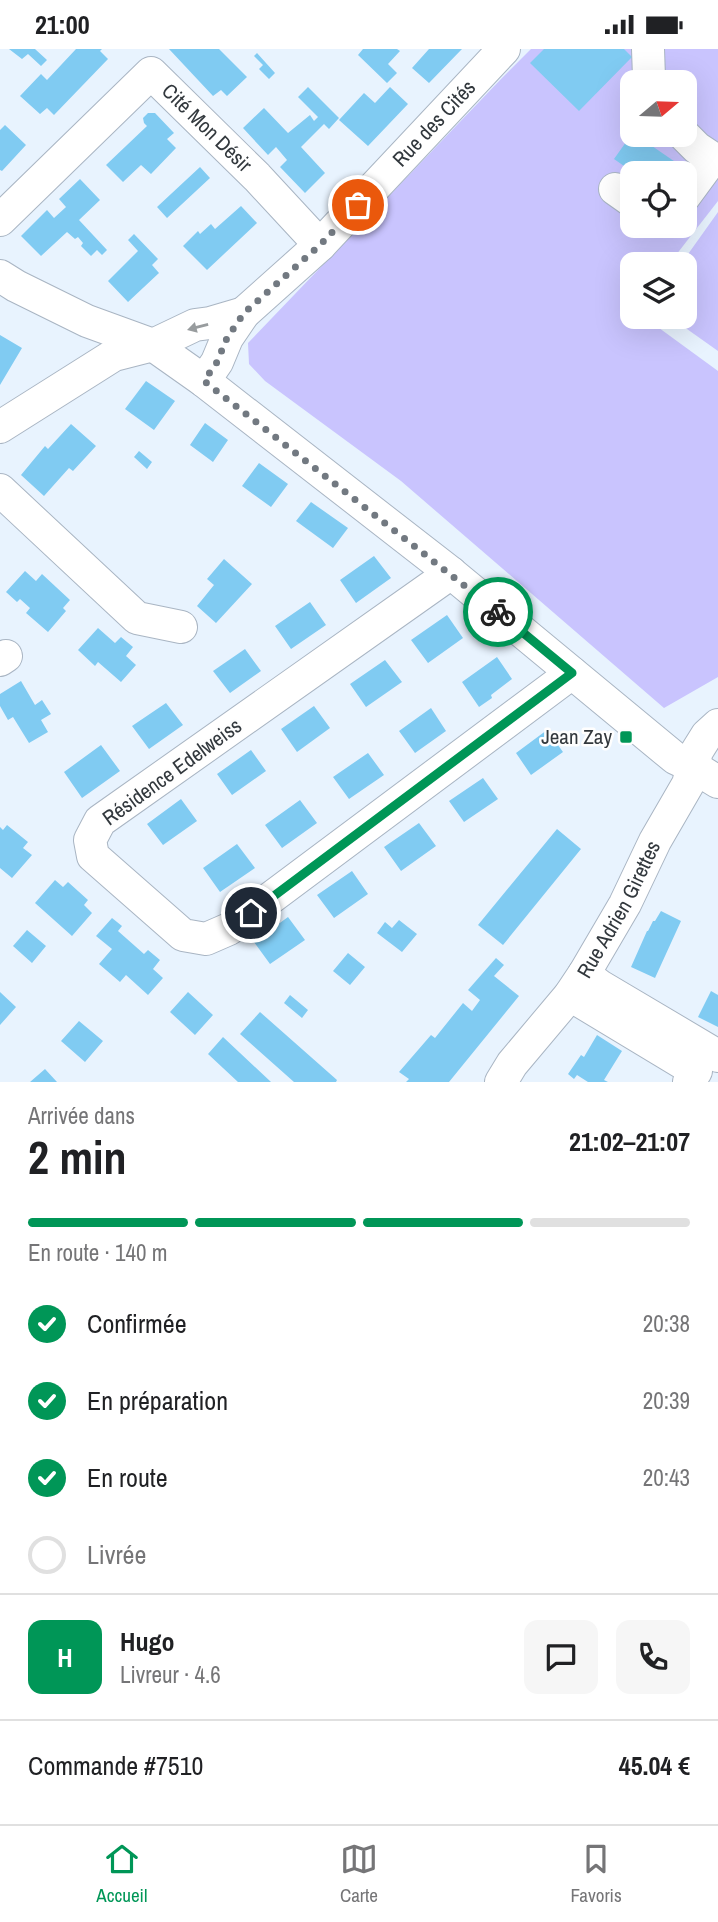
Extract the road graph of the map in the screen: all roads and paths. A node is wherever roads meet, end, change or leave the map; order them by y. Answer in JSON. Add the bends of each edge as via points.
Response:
{"nodes":[{"id":1,"x":504,"y":49,"type":"edge"},
{"id":2,"x":648,"y":49,"type":"edge"},
{"id":3,"x":649,"y":70,"type":"edge"},
{"id":4,"x":695,"y":147,"type":"edge"},
{"id":5,"x":715,"y":160,"type":"edge"},
{"id":6,"x":697,"y":181,"type":"edge"},
{"id":7,"x":0,"y":220,"type":"edge"},
{"id":8,"x":320,"y":245,"type":"junction"},
{"id":9,"x":0,"y":276,"type":"edge"},
{"id":10,"x":244,"y":313,"type":"junction"},
{"id":11,"x":153,"y":345,"type":"junction"},
{"id":12,"x":204,"y":381,"type":"junction"},
{"id":13,"x":0,"y":428,"type":"edge"},
{"id":14,"x":0,"y":490,"type":"edge"},
{"id":15,"x":451,"y":573,"type":"junction"},
{"id":16,"x":181,"y":627,"type":"dead end"},
{"id":17,"x":572,"y":673,"type":"junction"},
{"id":18,"x":718,"y":725,"type":"edge"},
{"id":19,"x":705,"y":774,"type":"edge"},
{"id":20,"x":577,"y":985,"type":"junction"},
{"id":21,"x":718,"y":1056,"type":"edge"},
{"id":22,"x":501,"y":1082,"type":"edge"},
{"id":23,"x":689,"y":1082,"type":"edge"}],
"edges":[{"from":1,"to":8,"type":"street","name":"Rue des Cités"},
{"from":2,"to":3,"type":"street"},
{"from":4,"to":5,"type":"street"},
{"from":5,"to":6,"type":"street"},
{"from":7,"to":8,"type":"street","name":"Cité Mon Désir","via":[[151,73]]},
{"from":8,"to":10,"type":"street","name":"Rue des Cités"},
{"from":9,"to":11,"type":"street","via":[[87,321]]},
{"from":10,"to":11,"type":"street","name":"Rue des Cités","one_way":true,"via":[[195,325]]},
{"from":10,"to":12,"type":"street","name":"Rue des Cités"},
{"from":11,"to":12,"type":"street"},
{"from":11,"to":13,"type":"street","name":"Rue des Cités","via":[[114,355]]},
{"from":12,"to":15,"type":"street"},
{"from":14,"to":16,"type":"street","via":[[137,618]]},
{"from":15,"to":17,"type":"street"},
{"from":15,"to":17,"type":"street","name":"Résidence Edelweiss","via":[[100,821],[90,840],[93,856],[183,935],[206,939],[229,929]]},
{"from":17,"to":19,"type":"street","via":[[675,758]]},
{"from":18,"to":19,"type":"street","name":"Rue Adrien Girettes","via":[[697,751]]},
{"from":19,"to":20,"type":"street","name":"Rue Adrien Girettes","via":[[688,783]]},
{"from":20,"to":21,"type":"street","via":[[600,986]]},
{"from":20,"to":22,"type":"street","name":"Rue Adrien Girettes"},
{"from":20,"to":23,"type":"street","via":[[696,1072]]}]}
